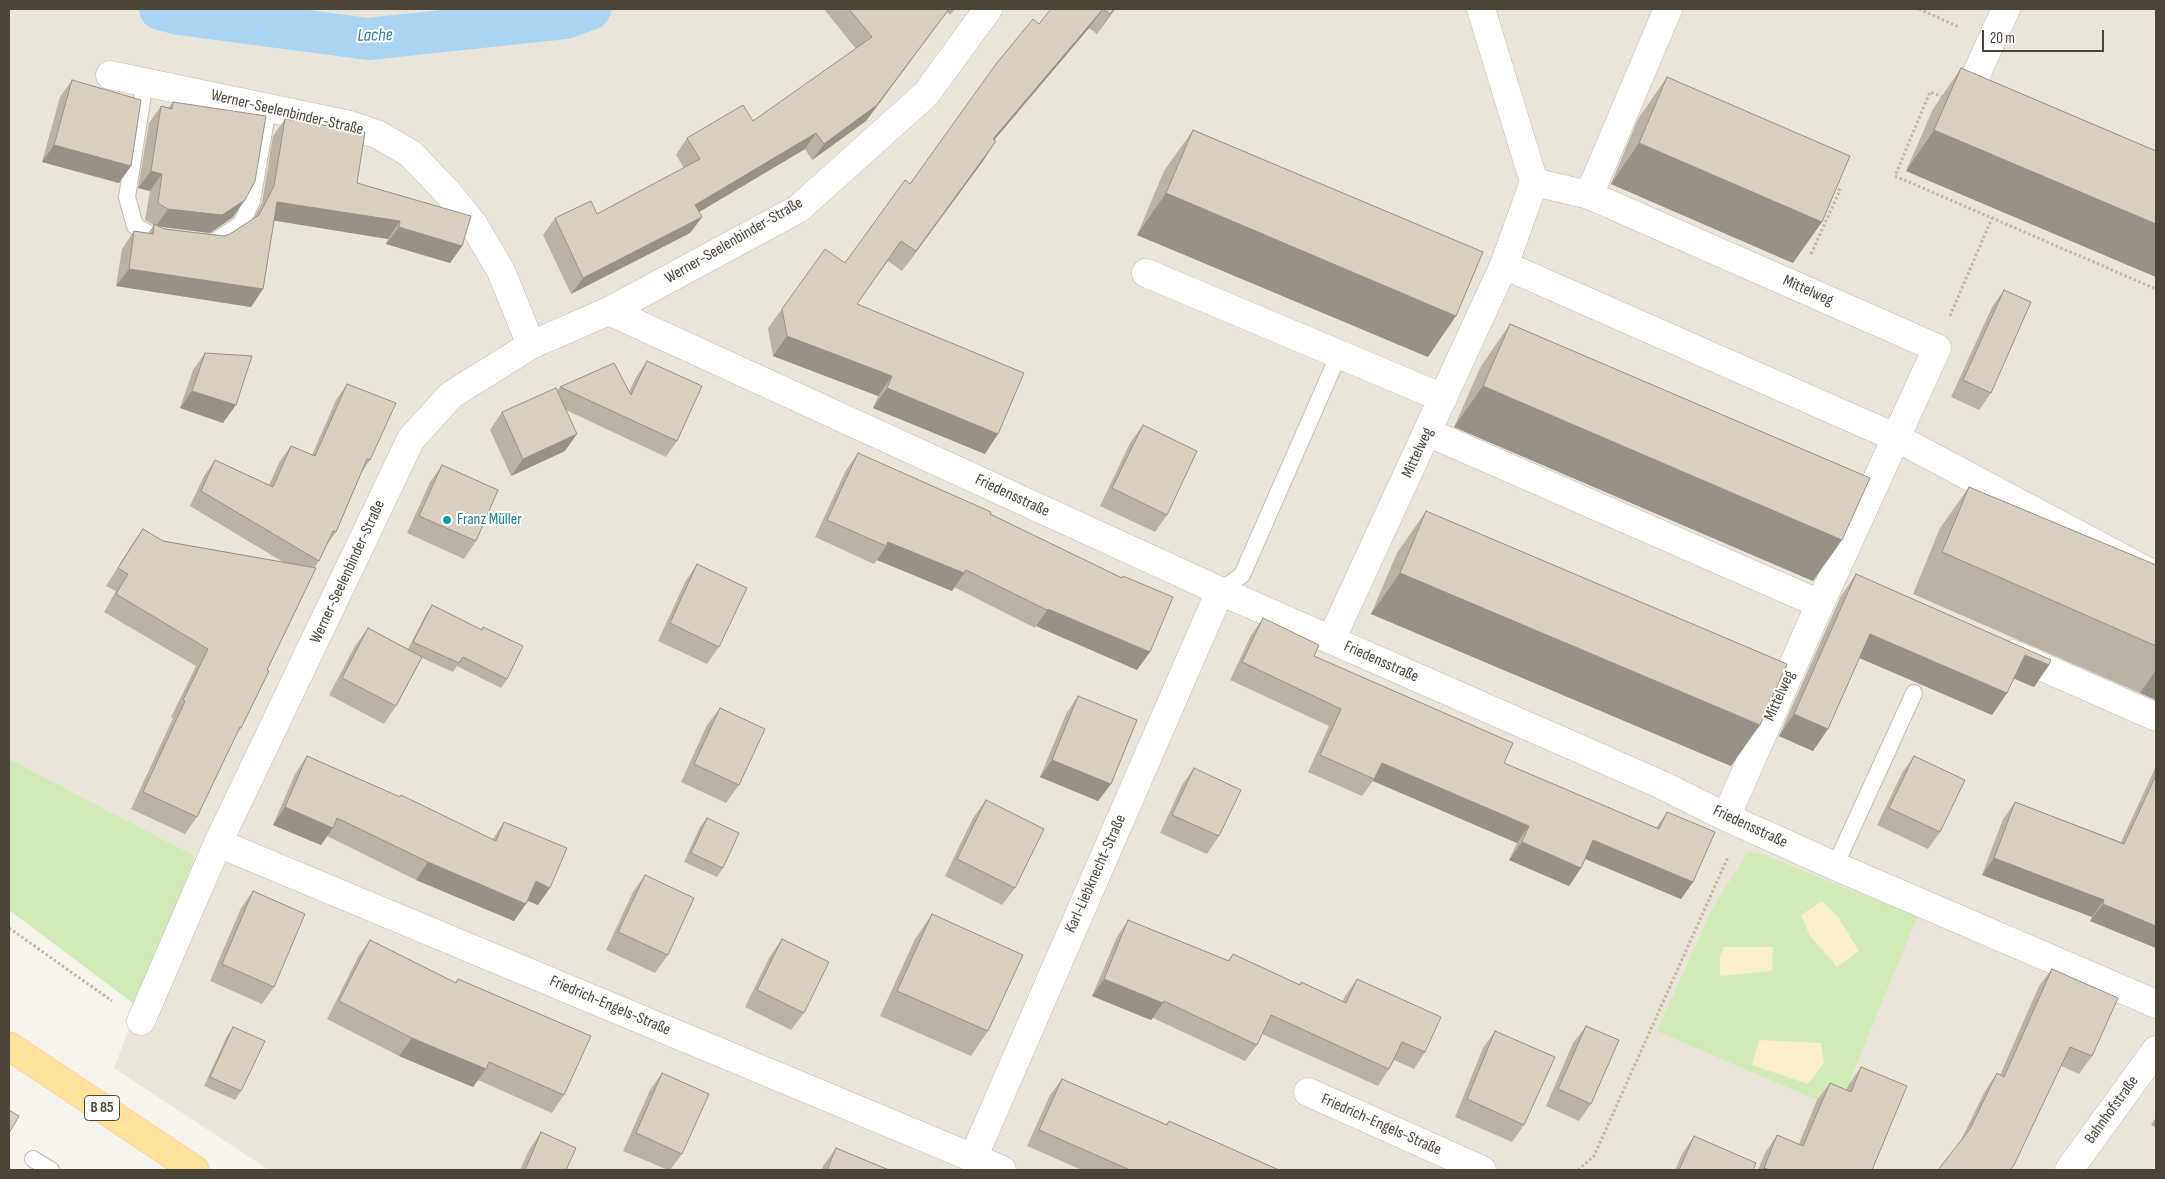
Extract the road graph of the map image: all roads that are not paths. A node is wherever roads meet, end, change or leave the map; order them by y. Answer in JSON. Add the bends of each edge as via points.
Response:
{"nodes":[{"id":1,"x":988,"y":9,"type":"edge"},
{"id":2,"x":1481,"y":9,"type":"edge"},
{"id":3,"x":1668,"y":9,"type":"edge"},
{"id":4,"x":2006,"y":9,"type":"edge"},
{"id":5,"x":110,"y":75,"type":"dead end"},
{"id":6,"x":145,"y":82,"type":"junction"},
{"id":7,"x":268,"y":108,"type":"junction"},
{"id":8,"x":2012,"y":117,"type":"edge"},
{"id":9,"x":1534,"y":182,"type":"junction"},
{"id":10,"x":1589,"y":195,"type":"junction"},
{"id":11,"x":1504,"y":266,"type":"junction"},
{"id":12,"x":1146,"y":272,"type":"dead end"},
{"id":13,"x":609,"y":311,"type":"junction"},
{"id":14,"x":531,"y":346,"type":"junction"},
{"id":15,"x":1339,"y":354,"type":"junction"},
{"id":16,"x":1443,"y":398,"type":"junction"},
{"id":17,"x":1427,"y":432,"type":"junction"},
{"id":18,"x":1897,"y":438,"type":"junction"},
{"id":19,"x":2156,"y":576,"type":"edge"},
{"id":20,"x":1220,"y":591,"type":"junction"},
{"id":21,"x":1820,"y":604,"type":"junction"},
{"id":22,"x":1332,"y":640,"type":"junction"},
{"id":23,"x":1986,"y":642,"type":"edge"},
{"id":24,"x":1914,"y":693,"type":"dead end"},
{"id":25,"x":2156,"y":717,"type":"edge"},
{"id":26,"x":1734,"y":821,"type":"junction"},
{"id":27,"x":218,"y":843,"type":"junction"},
{"id":28,"x":1835,"y":866,"type":"junction"},
{"id":29,"x":2156,"y":1004,"type":"edge"},
{"id":30,"x":141,"y":1021,"type":"road end"},
{"id":31,"x":9,"y":1046,"type":"edge"},
{"id":32,"x":2156,"y":1050,"type":"edge"},
{"id":33,"x":1308,"y":1092,"type":"dead end"},
{"id":34,"x":973,"y":1158,"type":"junction"},
{"id":35,"x":33,"y":1159,"type":"dead end"},
{"id":36,"x":51,"y":1170,"type":"edge"},
{"id":37,"x":195,"y":1170,"type":"edge"},
{"id":38,"x":1002,"y":1170,"type":"edge"},
{"id":39,"x":1482,"y":1170,"type":"edge"},
{"id":40,"x":2069,"y":1170,"type":"edge"}],
"edges":[{"from":1,"to":13,"type":"street","name":"Werner-Seelenbinder-Straße","via":[[926,94],[798,209]]},
{"from":2,"to":9,"type":"street"},
{"from":3,"to":10,"type":"street"},
{"from":4,"to":8,"type":"street","via":[[1975,77],[1979,96],[1993,109]]},
{"from":5,"to":6,"type":"street","name":"Werner-Seelenbinder-Straße"},
{"from":6,"to":7,"type":"street","name":"Werner-Seelenbinder-Straße"},
{"from":6,"to":7,"type":"lane","via":[[127,197],[135,226],[154,236],[212,243],[241,224],[252,200]]},
{"from":7,"to":14,"type":"street","name":"Werner-Seelenbinder-Straße","via":[[350,125],[379,135],[411,154],[474,225],[501,271]]},
{"from":9,"to":10,"type":"street","name":"Mittelweg"},
{"from":9,"to":11,"type":"street","name":"Mittelweg"},
{"from":10,"to":18,"type":"street","name":"Mittelweg","via":[[1937,348]]},
{"from":11,"to":16,"type":"street","name":"Mittelweg"},
{"from":11,"to":18,"type":"street"},
{"from":12,"to":15,"type":"street"},
{"from":13,"to":14,"type":"street","name":"Werner-Seelenbinder-Straße"},
{"from":13,"to":20,"type":"street","name":"Friedensstraße"},
{"from":14,"to":27,"type":"street","name":"Werner-Seelenbinder-Straße","via":[[451,395],[411,440]]},
{"from":15,"to":16,"type":"street"},
{"from":15,"to":20,"type":"lane","via":[[1242,575]]},
{"from":16,"to":17,"type":"street","name":"Mittelweg"},
{"from":17,"to":21,"type":"street"},
{"from":17,"to":22,"type":"street","name":"Mittelweg"},
{"from":18,"to":19,"type":"street"},
{"from":18,"to":21,"type":"street","name":"Mittelweg","via":[[1843,580]]},
{"from":20,"to":22,"type":"street","name":"Friedensstraße"},
{"from":20,"to":34,"type":"street","name":"Karl-Liebknecht-Straße"},
{"from":21,"to":26,"type":"street","name":"Mittelweg"},
{"from":22,"to":26,"type":"street","name":"Friedensstraße","via":[[1662,784]]},
{"from":23,"to":25,"type":"street"},
{"from":24,"to":28,"type":"lane"},
{"from":26,"to":28,"type":"street","name":"Friedensstraße"},
{"from":27,"to":30,"type":"street","name":"Werner-Seelenbinder-Straße"},
{"from":27,"to":34,"type":"street","name":"Friedrich-Engels-Straße"},
{"from":28,"to":29,"type":"street","name":"Friedensstraße"},
{"from":31,"to":37,"type":"main road","number":"B 85"},
{"from":32,"to":40,"type":"street","name":"Bahnhofstraße"},
{"from":33,"to":39,"type":"street","name":"Friedrich-Engels-Straße"},
{"from":34,"to":38,"type":"street","name":"Friedrich-Engels-Straße"},
{"from":35,"to":36,"type":"lane"}]}
